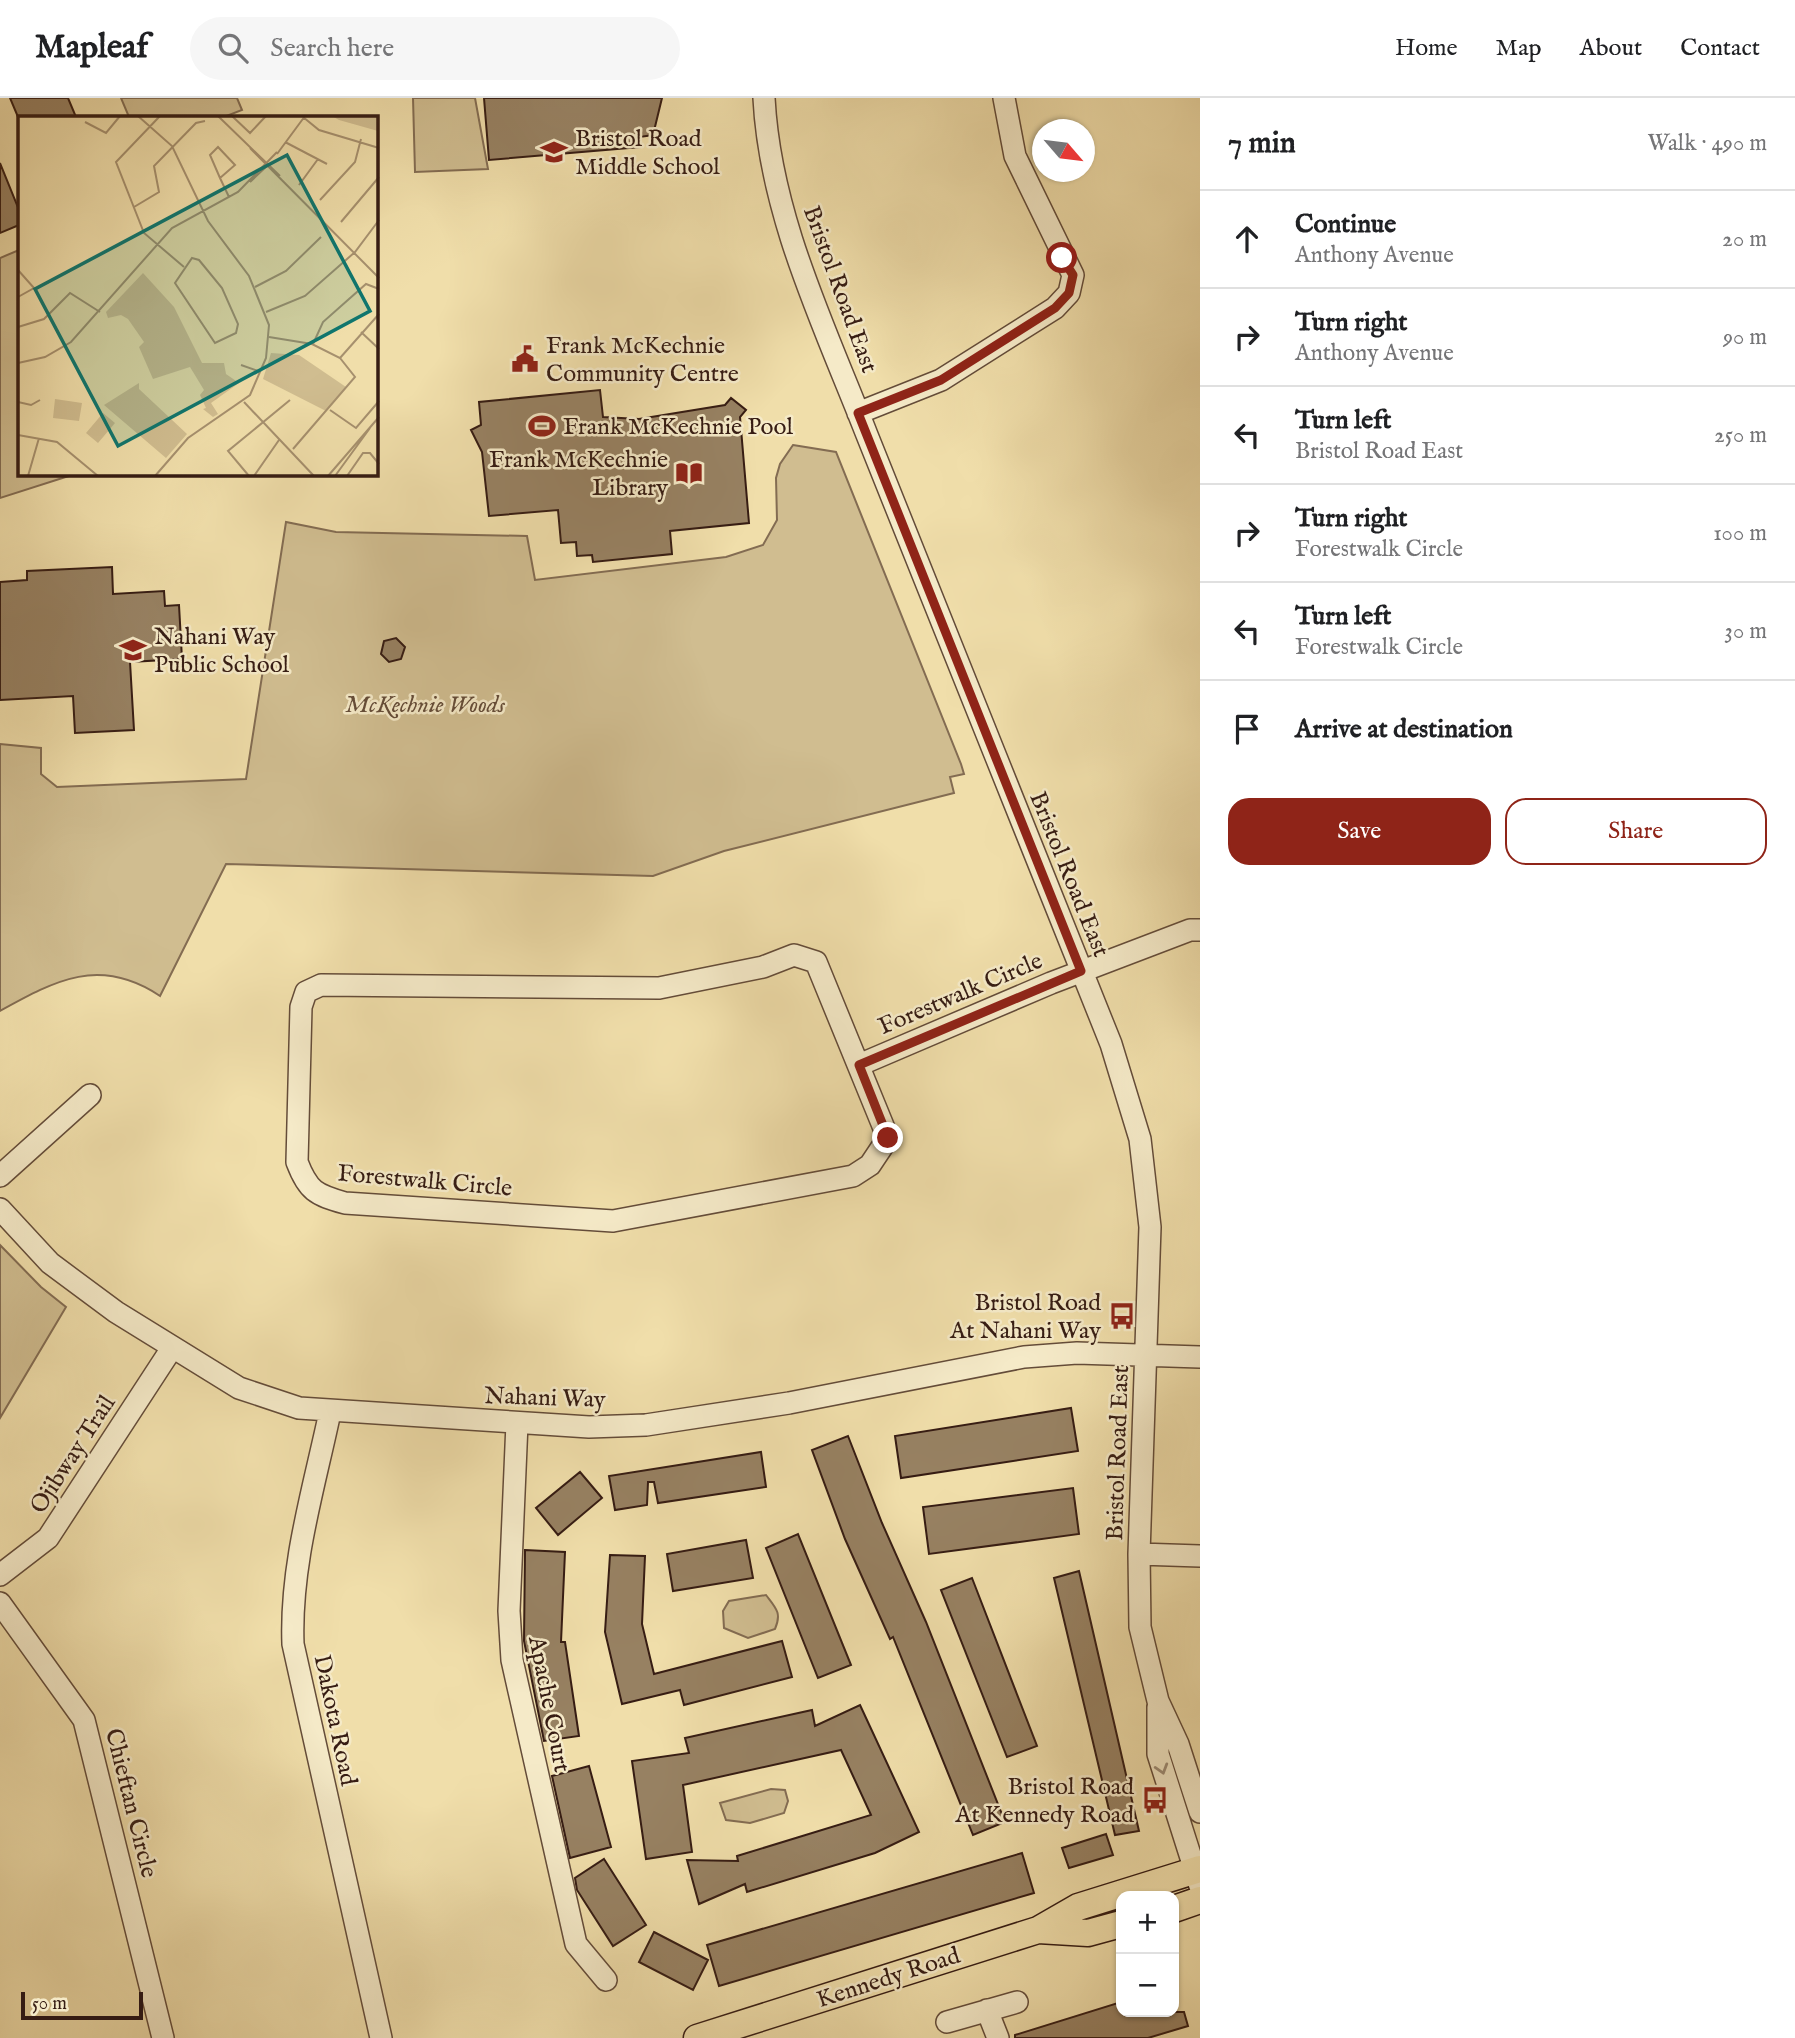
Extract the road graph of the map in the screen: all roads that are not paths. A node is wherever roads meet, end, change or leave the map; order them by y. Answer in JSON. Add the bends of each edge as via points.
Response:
{"nodes":[{"id":1,"x":764,"y":98,"type":"edge"},
{"id":2,"x":1004,"y":98,"type":"edge"},
{"id":3,"x":858,"y":413,"type":"junction"},
{"id":4,"x":1200,"y":930,"type":"edge"},
{"id":5,"x":1081,"y":971,"type":"junction"},
{"id":6,"x":859,"y":1065,"type":"junction"},
{"id":7,"x":90,"y":1095,"type":"dead end"},
{"id":8,"x":0,"y":1176,"type":"edge"},
{"id":9,"x":0,"y":1209,"type":"edge"},
{"id":10,"x":172,"y":1348,"type":"junction"},
{"id":11,"x":1146,"y":1355,"type":"junction"},
{"id":12,"x":1200,"y":1357,"type":"edge"},
{"id":13,"x":330,"y":1412,"type":"junction"},
{"id":14,"x":517,"y":1423,"type":"junction"},
{"id":15,"x":1139,"y":1554,"type":"junction"},
{"id":16,"x":1200,"y":1556,"type":"edge"},
{"id":17,"x":0,"y":1575,"type":"edge"},
{"id":18,"x":0,"y":1603,"type":"edge"},
{"id":19,"x":1158,"y":1702,"type":"junction"},
{"id":20,"x":1200,"y":1812,"type":"edge"},
{"id":21,"x":1198,"y":1875,"type":"edge"},
{"id":22,"x":1200,"y":1900,"type":"edge"},
{"id":23,"x":1179,"y":1907,"type":"edge"},
{"id":24,"x":1116,"y":1925,"type":"edge"},
{"id":25,"x":1038,"y":1930,"type":"junction"},
{"id":26,"x":606,"y":1980,"type":"dead end"},
{"id":27,"x":1017,"y":2002,"type":"dead end"},
{"id":28,"x":987,"y":2010,"type":"junction"},
{"id":29,"x":947,"y":2022,"type":"dead end"},
{"id":30,"x":163,"y":2038,"type":"edge"},
{"id":31,"x":381,"y":2038,"type":"edge"},
{"id":32,"x":696,"y":2038,"type":"edge"},
{"id":33,"x":998,"y":2038,"type":"edge"}],
"edges":[{"from":1,"to":3,"type":"street","name":"Bristol Road East","via":[[769,148],[797,254]]},
{"from":2,"to":3,"type":"street","via":[[1015,156],[1073,275],[1069,293],[1055,308],[941,380]]},
{"from":3,"to":5,"type":"street","name":"Bristol Road East"},
{"from":4,"to":5,"type":"street","name":"Forestwalk Circle"},
{"from":5,"to":6,"type":"street","name":"Forestwalk Circle"},
{"from":5,"to":11,"type":"street","name":"Bristol Road East","via":[[1118,1062],[1140,1139],[1150,1227]]},
{"from":6,"to":6,"type":"street","name":"Forestwalk Circle","via":[[816,962],[794,955],[763,967],[659,988],[321,985],[306,992],[301,1007],[298,1162],[305,1184],[321,1196],[345,1203],[613,1221],[853,1176],[870,1166],[888,1138]]},
{"from":7,"to":8,"type":"street"},
{"from":9,"to":10,"type":"street","name":"Nahani Way","via":[[73,1282]]},
{"from":10,"to":13,"type":"street","name":"Nahani Way","via":[[239,1388],[299,1408]]},
{"from":10,"to":17,"type":"street","name":"Ojibway Trail","via":[[48,1538]]},
{"from":11,"to":12,"type":"street","name":"Nahani Way"},
{"from":11,"to":14,"type":"street","name":"Nahani Way","via":[[1024,1357],[646,1425]]},
{"from":11,"to":15,"type":"street","name":"Bristol Road East"},
{"from":13,"to":14,"type":"street","name":"Nahani Way"},
{"from":13,"to":31,"type":"street","name":"Dakota Road","via":[[297,1565],[293,1644]]},
{"from":14,"to":26,"type":"street","name":"Apache Court","via":[[509,1611],[512,1660],[576,1944]]},
{"from":15,"to":16,"type":"street"},
{"from":15,"to":19,"type":"street","name":"Bristol Road East","via":[[1140,1627]]},
{"from":18,"to":30,"type":"street","name":"Chieftan Circle","via":[[84,1720]]},
{"from":19,"to":20,"type":"street","name":"Bristol Road East","via":[[1178,1744]]},
{"from":19,"to":21,"type":"street","name":"Bristol Road East","one_way":true,"via":[[1158,1754]]},
{"from":21,"to":25,"type":"main road","name":"Kennedy Road","via":[[1078,1907]]},
{"from":22,"to":23,"type":"main road"},
{"from":24,"to":25,"type":"main road","name":"Kennedy Road","via":[[1088,1933]]},
{"from":25,"to":32,"type":"main road","name":"Kennedy Road"},
{"from":27,"to":28,"type":"street"},
{"from":28,"to":29,"type":"street"},
{"from":28,"to":33,"type":"street"}]}
